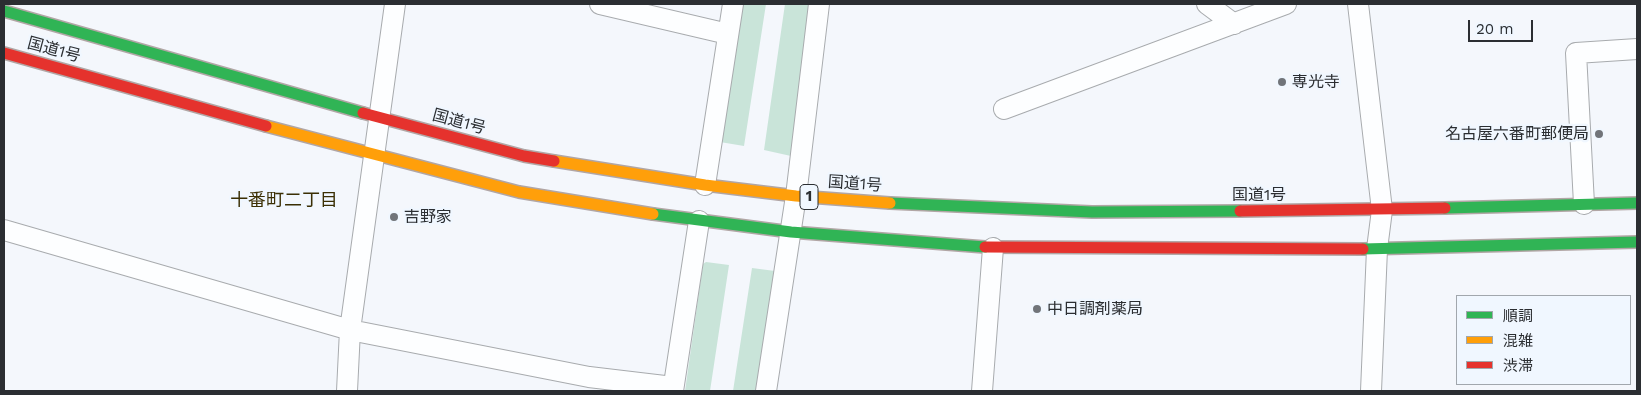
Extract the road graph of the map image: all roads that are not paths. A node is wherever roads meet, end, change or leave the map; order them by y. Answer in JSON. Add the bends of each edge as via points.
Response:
{"nodes":[{"id":1,"x":395,"y":4,"type":"edge"},
{"id":2,"x":600,"y":4,"type":"edge"},
{"id":3,"x":733,"y":4,"type":"edge"},
{"id":4,"x":819,"y":4,"type":"edge"},
{"id":5,"x":1207,"y":4,"type":"edge"},
{"id":6,"x":1286,"y":4,"type":"edge"},
{"id":7,"x":1358,"y":4,"type":"edge"},
{"id":8,"x":4,"y":11,"type":"edge"},
{"id":9,"x":1234,"y":24,"type":"junction"},
{"id":10,"x":728,"y":34,"type":"junction"},
{"id":11,"x":1637,"y":49,"type":"edge"},
{"id":12,"x":4,"y":53,"type":"edge"},
{"id":13,"x":1004,"y":109,"type":"dead end"},
{"id":14,"x":380,"y":118,"type":"junction"},
{"id":15,"x":375,"y":156,"type":"junction"},
{"id":16,"x":705,"y":185,"type":"junction"},
{"id":17,"x":796,"y":196,"type":"junction"},
{"id":18,"x":1637,"y":202,"type":"edge"},
{"id":19,"x":1584,"y":204,"type":"junction"},
{"id":20,"x":1382,"y":210,"type":"junction"},
{"id":21,"x":699,"y":221,"type":"junction"},
{"id":22,"x":4,"y":230,"type":"edge"},
{"id":23,"x":791,"y":232,"type":"junction"},
{"id":24,"x":1637,"y":242,"type":"edge"},
{"id":25,"x":992,"y":248,"type":"junction"},
{"id":26,"x":1377,"y":249,"type":"junction"},
{"id":27,"x":350,"y":330,"type":"junction"},
{"id":28,"x":673,"y":389,"type":"edge"},
{"id":29,"x":347,"y":391,"type":"edge"},
{"id":30,"x":766,"y":391,"type":"edge"},
{"id":31,"x":982,"y":391,"type":"edge"},
{"id":32,"x":1371,"y":391,"type":"edge"}],
"edges":[{"from":1,"to":14,"type":"street"},
{"from":2,"to":10,"type":"street"},
{"from":3,"to":10,"type":"street"},
{"from":4,"to":17,"type":"street"},
{"from":5,"to":9,"type":"street"},
{"from":6,"to":9,"type":"street"},
{"from":7,"to":20,"type":"street"},
{"from":8,"to":14,"type":"highway","name":"国道1号","number":"1"},
{"from":9,"to":13,"type":"street"},
{"from":10,"to":16,"type":"street"},
{"from":11,"to":19,"type":"street","via":[[1576,53]]},
{"from":12,"to":15,"type":"highway","name":"国道1号","number":"1"},
{"from":14,"to":15,"type":"street"},
{"from":14,"to":16,"type":"highway","name":"国道1号","number":"1","via":[[524,156]]},
{"from":15,"to":21,"type":"highway","name":"国道1号","number":"1","via":[[519,192]]},
{"from":15,"to":27,"type":"street"},
{"from":16,"to":17,"type":"highway","name":"国道1号","number":"1"},
{"from":17,"to":20,"type":"highway","name":"国道1号","number":"1","via":[[942,207],[1092,212]]},
{"from":17,"to":23,"type":"street"},
{"from":18,"to":19,"type":"highway","name":"国道1号","number":"1"},
{"from":19,"to":20,"type":"highway","name":"国道1号","number":"1"},
{"from":20,"to":26,"type":"street"},
{"from":21,"to":23,"type":"highway","name":"国道1号","number":"1"},
{"from":21,"to":28,"type":"street"},
{"from":22,"to":27,"type":"street"},
{"from":23,"to":25,"type":"highway","name":"国道1号","number":"1"},
{"from":23,"to":30,"type":"street"},
{"from":24,"to":26,"type":"highway","name":"国道1号","number":"1"},
{"from":25,"to":26,"type":"highway","name":"国道1号","number":"1"},
{"from":25,"to":31,"type":"street"},
{"from":26,"to":32,"type":"street"},
{"from":27,"to":28,"type":"street","via":[[589,377]]},
{"from":27,"to":29,"type":"street"}]}
